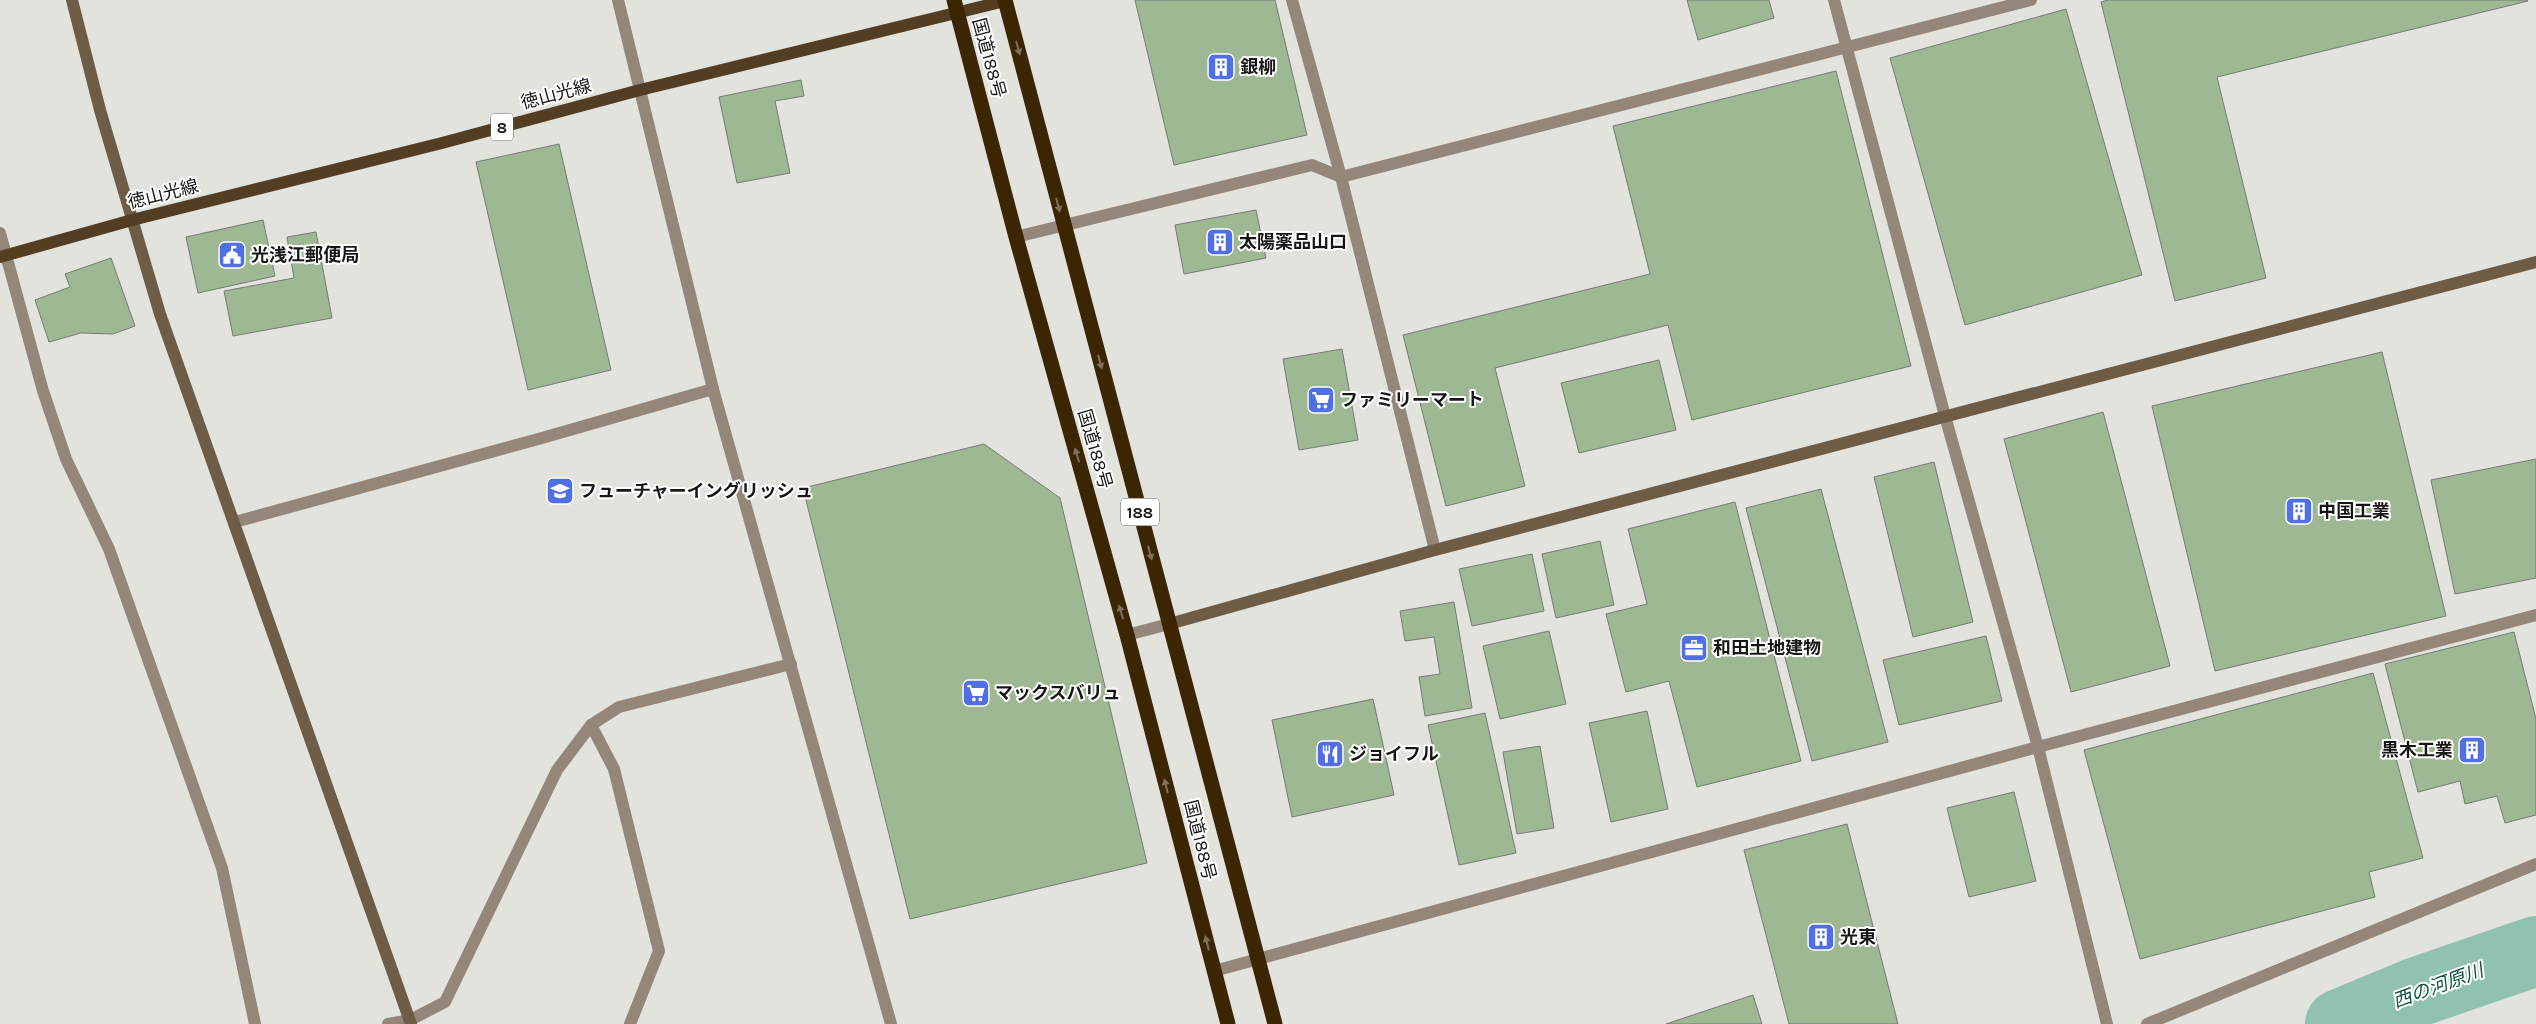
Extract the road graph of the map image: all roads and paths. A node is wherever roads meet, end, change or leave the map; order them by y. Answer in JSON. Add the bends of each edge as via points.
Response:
{"nodes":[{"id":1,"x":72,"y":0,"type":"edge"},
{"id":2,"x":618,"y":0,"type":"edge"},
{"id":3,"x":1006,"y":0,"type":"edge"},
{"id":4,"x":1292,"y":0,"type":"edge"},
{"id":5,"x":1834,"y":0,"type":"edge"},
{"id":6,"x":2031,"y":0,"type":"edge"},
{"id":7,"x":955,"y":6,"type":"edge"},
{"id":8,"x":1849,"y":47,"type":"junction"},
{"id":9,"x":640,"y":90,"type":"junction"},
{"id":10,"x":1341,"y":177,"type":"junction"},
{"id":11,"x":132,"y":220,"type":"junction"},
{"id":12,"x":1064,"y":227,"type":"junction"},
{"id":13,"x":0,"y":233,"type":"edge"},
{"id":14,"x":1016,"y":237,"type":"junction"},
{"id":15,"x":4,"y":256,"type":"edge"},
{"id":16,"x":2536,"y":262,"type":"edge"},
{"id":17,"x":713,"y":389,"type":"junction"},
{"id":18,"x":1945,"y":416,"type":"junction"},
{"id":19,"x":235,"y":522,"type":"junction"},
{"id":20,"x":1436,"y":550,"type":"junction"},
{"id":21,"x":2536,"y":615,"type":"edge"},
{"id":22,"x":1169,"y":624,"type":"junction"},
{"id":23,"x":1128,"y":635,"type":"junction"},
{"id":24,"x":791,"y":664,"type":"junction"},
{"id":25,"x":591,"y":725,"type":"junction"},
{"id":26,"x":2038,"y":747,"type":"junction"},
{"id":27,"x":2536,"y":864,"type":"edge"},
{"id":28,"x":1258,"y":960,"type":"junction"},
{"id":29,"x":1214,"y":972,"type":"junction"},
{"id":30,"x":410,"y":1022,"type":"edge"},
{"id":31,"x":256,"y":1024,"type":"edge"},
{"id":32,"x":388,"y":1024,"type":"edge"},
{"id":33,"x":630,"y":1024,"type":"edge"},
{"id":34,"x":891,"y":1024,"type":"edge"},
{"id":35,"x":1228,"y":1024,"type":"edge"},
{"id":36,"x":1275,"y":1024,"type":"edge"},
{"id":37,"x":2107,"y":1024,"type":"edge"},
{"id":38,"x":2147,"y":1024,"type":"edge"}],
"edges":[{"from":1,"to":11,"type":"street"},
{"from":2,"to":9,"type":"street"},
{"from":3,"to":7,"type":"main road","name":"徳山光線","number":"8"},
{"from":3,"to":12,"type":"highway","name":"国道188号","number":"188","one_way":true},
{"from":4,"to":10,"type":"street"},
{"from":5,"to":8,"type":"street"},
{"from":6,"to":8,"type":"street"},
{"from":7,"to":9,"type":"main road","name":"徳山光線","number":"8"},
{"from":7,"to":14,"type":"highway","name":"国道188号","number":"188"},
{"from":8,"to":10,"type":"street"},
{"from":8,"to":18,"type":"street"},
{"from":9,"to":11,"type":"main road","name":"徳山光線","number":"8"},
{"from":9,"to":17,"type":"street"},
{"from":10,"to":12,"type":"street","via":[[1312,165]]},
{"from":10,"to":20,"type":"street"},
{"from":11,"to":15,"type":"main road","name":"徳山光線","number":"8"},
{"from":11,"to":19,"type":"street","via":[[160,314]]},
{"from":12,"to":14,"type":"street"},
{"from":12,"to":22,"type":"highway","name":"国道188号","number":"188","one_way":true},
{"from":13,"to":15,"type":"street"},
{"from":23,"to":14,"type":"highway","name":"国道188号","number":"188","one_way":true},
{"from":15,"to":31,"type":"street","via":[[66,459],[109,548],[222,868]]},
{"from":16,"to":18,"type":"street"},
{"from":17,"to":19,"type":"street"},
{"from":17,"to":24,"type":"street"},
{"from":18,"to":20,"type":"street"},
{"from":18,"to":26,"type":"street"},
{"from":19,"to":30,"type":"street"},
{"from":20,"to":22,"type":"street"},
{"from":21,"to":26,"type":"street"},
{"from":22,"to":23,"type":"street"},
{"from":22,"to":28,"type":"highway","name":"国道188号","number":"188"},
{"from":29,"to":23,"type":"highway","name":"国道188号","number":"188","one_way":true},
{"from":24,"to":25,"type":"street","via":[[619,707]]},
{"from":24,"to":34,"type":"street"},
{"from":25,"to":30,"type":"street","via":[[557,770],[444,1002]]},
{"from":25,"to":33,"type":"street","via":[[614,769],[659,951]]},
{"from":26,"to":28,"type":"street"},
{"from":26,"to":37,"type":"street"},
{"from":27,"to":38,"type":"street"},
{"from":28,"to":29,"type":"street"},
{"from":28,"to":36,"type":"highway","name":"国道188号","number":"188"},
{"from":29,"to":35,"type":"highway","name":"国道188号","number":"188"},
{"from":30,"to":32,"type":"street"}]}
